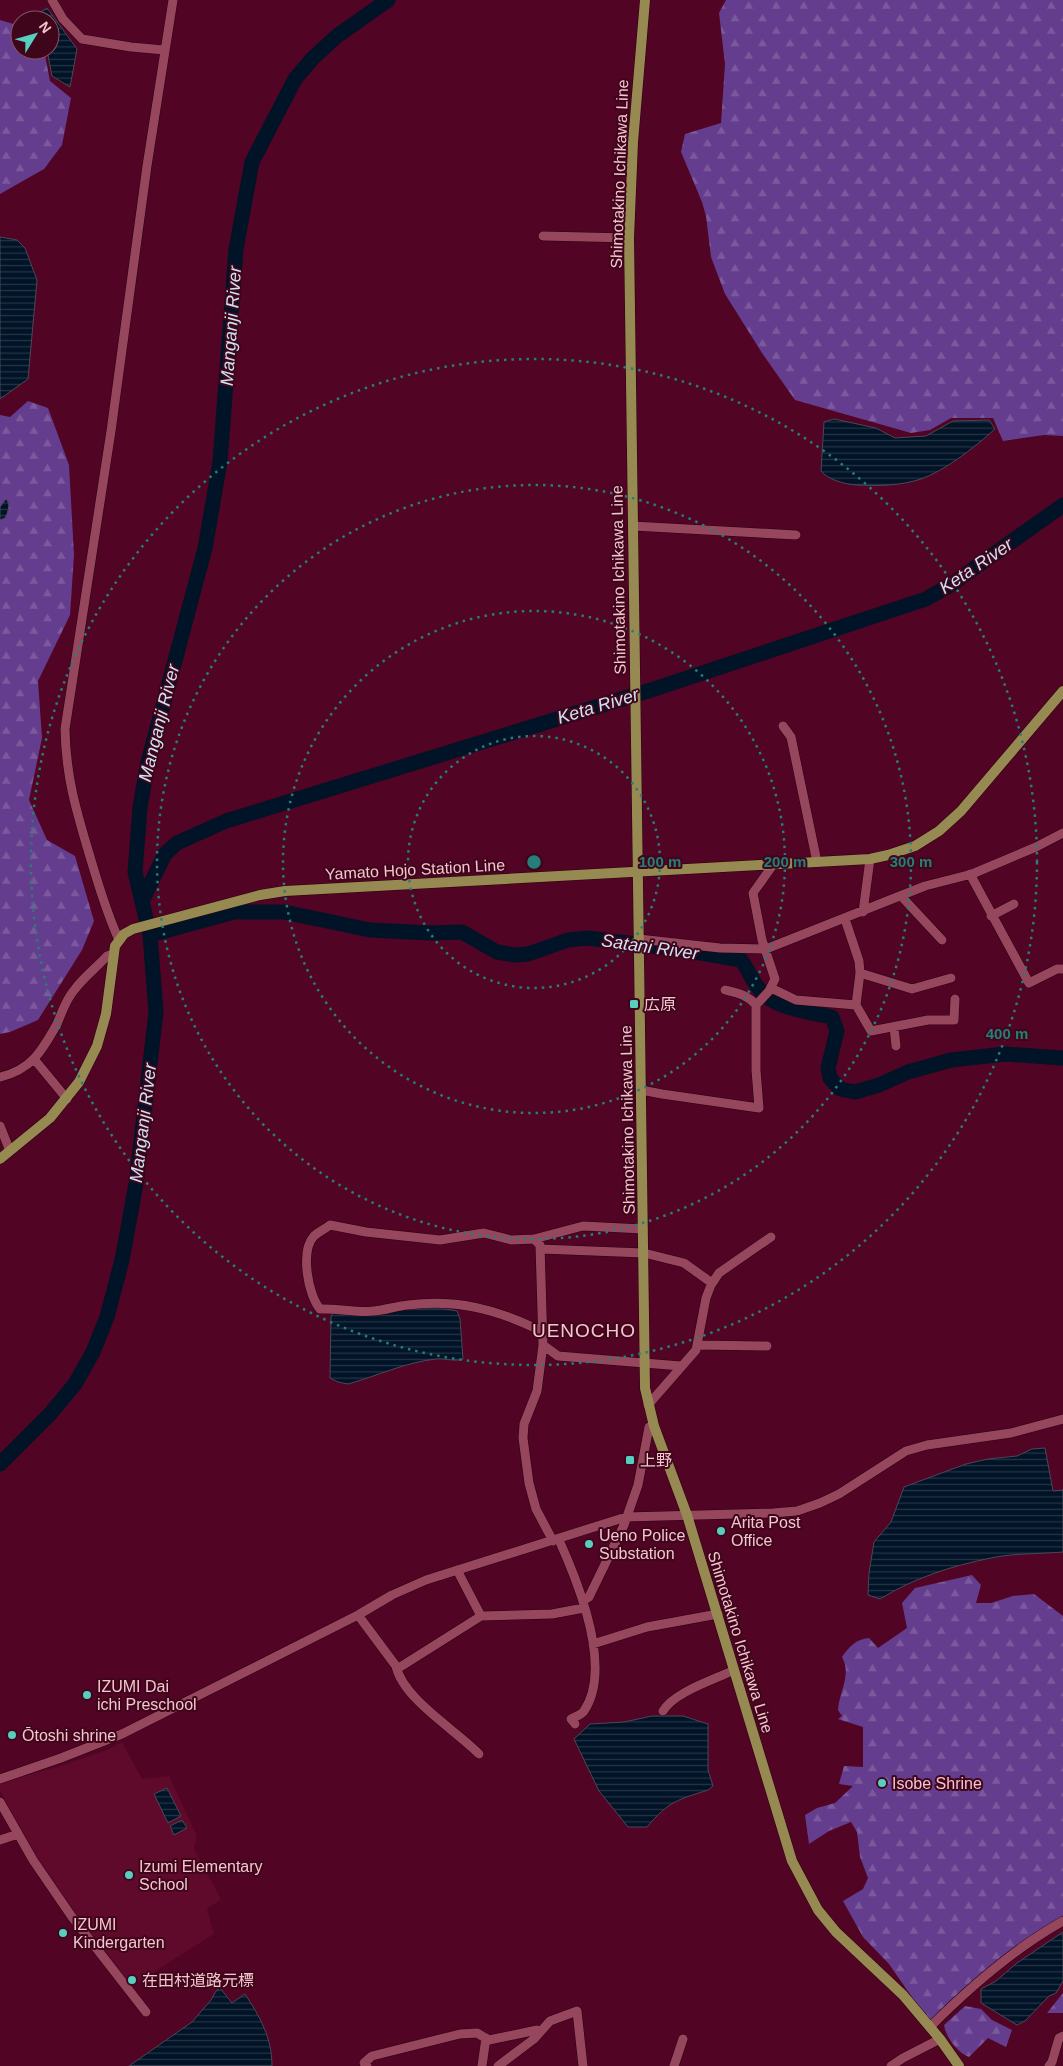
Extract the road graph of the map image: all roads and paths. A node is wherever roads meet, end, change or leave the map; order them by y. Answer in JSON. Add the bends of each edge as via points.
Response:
{"nodes":[{"id":1,"x":52,"y":0,"type":"edge"},
{"id":2,"x":172,"y":0,"type":"edge"},
{"id":3,"x":645,"y":0,"type":"edge"},
{"id":4,"x":164,"y":50,"type":"junction"},
{"id":5,"x":542,"y":236,"type":"dead end"},
{"id":6,"x":629,"y":238,"type":"junction"},
{"id":7,"x":633,"y":526,"type":"junction"},
{"id":8,"x":796,"y":535,"type":"dead end"},
{"id":9,"x":1063,"y":691,"type":"edge"},
{"id":10,"x":783,"y":726,"type":"dead end"},
{"id":11,"x":1062,"y":837,"type":"edge"},
{"id":12,"x":870,"y":858,"type":"junction"},
{"id":13,"x":817,"y":862,"type":"junction"},
{"id":14,"x":773,"y":865,"type":"junction"},
{"id":15,"x":638,"y":873,"type":"junction"},
{"id":16,"x":970,"y":874,"type":"junction"},
{"id":17,"x":901,"y":896,"type":"junction"},
{"id":18,"x":1014,"y":904,"type":"dead end"},
{"id":19,"x":863,"y":912,"type":"junction"},
{"id":20,"x":991,"y":916,"type":"junction"},
{"id":21,"x":845,"y":919,"type":"junction"},
{"id":22,"x":119,"y":940,"type":"junction"},
{"id":23,"x":942,"y":940,"type":"dead end"},
{"id":24,"x":639,"y":944,"type":"junction"},
{"id":25,"x":766,"y":949,"type":"junction"},
{"id":26,"x":114,"y":954,"type":"junction"},
{"id":27,"x":1063,"y":969,"type":"edge"},
{"id":28,"x":860,"y":973,"type":"junction"},
{"id":29,"x":952,"y":978,"type":"dead end"},
{"id":30,"x":771,"y":988,"type":"junction"},
{"id":31,"x":725,"y":990,"type":"dead end"},
{"id":32,"x":955,"y":999,"type":"dead end"},
{"id":33,"x":756,"y":1005,"type":"junction"},
{"id":34,"x":856,"y":1005,"type":"junction"},
{"id":35,"x":894,"y":1027,"type":"junction"},
{"id":36,"x":896,"y":1046,"type":"dead end"},
{"id":37,"x":34,"y":1059,"type":"junction"},
{"id":38,"x":0,"y":1077,"type":"edge"},
{"id":39,"x":641,"y":1090,"type":"junction"},
{"id":40,"x":67,"y":1099,"type":"junction"},
{"id":41,"x":0,"y":1126,"type":"edge"},
{"id":42,"x":10,"y":1151,"type":"junction"},
{"id":43,"x":0,"y":1159,"type":"edge"},
{"id":44,"x":643,"y":1229,"type":"junction"},
{"id":45,"x":771,"y":1237,"type":"dead end"},
{"id":46,"x":534,"y":1239,"type":"junction"},
{"id":47,"x":540,"y":1249,"type":"junction"},
{"id":48,"x":644,"y":1253,"type":"junction"},
{"id":49,"x":712,"y":1283,"type":"junction"},
{"id":50,"x":543,"y":1330,"type":"junction"},
{"id":51,"x":543,"y":1345,"type":"junction"},
{"id":52,"x":697,"y":1346,"type":"junction"},
{"id":53,"x":766,"y":1346,"type":"dead end"},
{"id":54,"x":645,"y":1362,"type":"junction"},
{"id":55,"x":682,"y":1366,"type":"junction"},
{"id":56,"x":648,"y":1405,"type":"junction"},
{"id":57,"x":1063,"y":1418,"type":"edge"},
{"id":58,"x":654,"y":1426,"type":"junction"},
{"id":59,"x":687,"y":1515,"type":"junction"},
{"id":60,"x":626,"y":1517,"type":"junction"},
{"id":61,"x":556,"y":1540,"type":"junction"},
{"id":62,"x":457,"y":1570,"type":"junction"},
{"id":63,"x":584,"y":1604,"type":"junction"},
{"id":64,"x":718,"y":1614,"type":"junction"},
{"id":65,"x":358,"y":1615,"type":"junction"},
{"id":66,"x":481,"y":1616,"type":"junction"},
{"id":67,"x":593,"y":1644,"type":"junction"},
{"id":68,"x":397,"y":1668,"type":"junction"},
{"id":69,"x":734,"y":1670,"type":"junction"},
{"id":70,"x":663,"y":1711,"type":"dead end"},
{"id":71,"x":575,"y":1724,"type":"dead end"},
{"id":72,"x":479,"y":1754,"type":"dead end"},
{"id":73,"x":0,"y":1778,"type":"edge"},
{"id":74,"x":0,"y":1802,"type":"edge"},
{"id":75,"x":18,"y":1834,"type":"junction"},
{"id":76,"x":0,"y":1840,"type":"edge"},
{"id":77,"x":1063,"y":1922,"type":"edge"},
{"id":78,"x":146,"y":2012,"type":"dead end"},
{"id":79,"x":930,"y":2027,"type":"junction"},
{"id":80,"x":540,"y":2032,"type":"junction"},
{"id":81,"x":1063,"y":2036,"type":"edge"},
{"id":82,"x":486,"y":2038,"type":"junction"},
{"id":83,"x":683,"y":2039,"type":"dead end"},
{"id":84,"x":940,"y":2039,"type":"junction"},
{"id":85,"x":367,"y":2066,"type":"edge"},
{"id":86,"x":482,"y":2066,"type":"edge"},
{"id":87,"x":498,"y":2066,"type":"edge"},
{"id":88,"x":583,"y":2066,"type":"edge"},
{"id":89,"x":674,"y":2066,"type":"edge"},
{"id":90,"x":891,"y":2066,"type":"edge"},
{"id":91,"x":962,"y":2066,"type":"edge"},
{"id":92,"x":1049,"y":2066,"type":"edge"}],
"edges":[{"from":1,"to":4,"type":"street","via":[[63,19],[82,39]]},
{"from":2,"to":4,"type":"street"},
{"from":3,"to":6,"type":"main road","name":"Shimotakino Ichikawa Line"},
{"from":4,"to":22,"type":"street","via":[[111,431],[65,729],[72,800]]},
{"from":5,"to":6,"type":"street"},
{"from":6,"to":7,"type":"main road","name":"Shimotakino Ichikawa Line"},
{"from":7,"to":8,"type":"street"},
{"from":7,"to":15,"type":"main road","name":"Shimotakino Ichikawa Line"},
{"from":9,"to":12,"type":"main road","name":"Yamato Hojo Station Line","via":[[961,811],[940,830],[915,846]]},
{"from":10,"to":13,"type":"street","via":[[791,737]]},
{"from":11,"to":16,"type":"street"},
{"from":12,"to":13,"type":"main road","name":"Yamato Hojo Station Line"},
{"from":12,"to":19,"type":"street"},
{"from":13,"to":14,"type":"main road","name":"Yamato Hojo Station Line"},
{"from":14,"to":15,"type":"main road","name":"Yamato Hojo Station Line"},
{"from":14,"to":25,"type":"street","via":[[753,893]]},
{"from":15,"to":22,"type":"main road","name":"Yamato Hojo Station Line","via":[[285,891],[141,926]]},
{"from":15,"to":24,"type":"main road","name":"Shimotakino Ichikawa Line"},
{"from":16,"to":17,"type":"street"},
{"from":16,"to":20,"type":"street"},
{"from":17,"to":19,"type":"street"},
{"from":17,"to":23,"type":"street"},
{"from":18,"to":20,"type":"street"},
{"from":19,"to":21,"type":"street"},
{"from":20,"to":27,"type":"street","via":[[1029,983]]},
{"from":21,"to":25,"type":"street"},
{"from":21,"to":28,"type":"street"},
{"from":22,"to":26,"type":"main road"},
{"from":24,"to":25,"type":"street"},
{"from":24,"to":39,"type":"main road","name":"Shimotakino Ichikawa Line"},
{"from":25,"to":30,"type":"street","via":[[774,979]]},
{"from":26,"to":37,"type":"street","via":[[107,956],[74,990]]},
{"from":26,"to":40,"type":"main road","via":[[106,1014],[97,1046]]},
{"from":28,"to":29,"type":"street","via":[[912,989]]},
{"from":28,"to":34,"type":"street"},
{"from":30,"to":33,"type":"street"},
{"from":30,"to":34,"type":"street","via":[[796,1000]]},
{"from":31,"to":33,"type":"street","via":[[742,994]]},
{"from":32,"to":35,"type":"street","via":[[954,1020],[928,1020]]},
{"from":33,"to":39,"type":"street","via":[[759,1108]]},
{"from":34,"to":35,"type":"street","via":[[871,1030]]},
{"from":35,"to":36,"type":"street"},
{"from":37,"to":38,"type":"street","via":[[16,1073]]},
{"from":37,"to":40,"type":"street"},
{"from":39,"to":44,"type":"main road","name":"Shimotakino Ichikawa Line"},
{"from":40,"to":42,"type":"main road","via":[[50,1118]]},
{"from":41,"to":42,"type":"street"},
{"from":42,"to":43,"type":"main road"},
{"from":44,"to":46,"type":"street","via":[[583,1226]]},
{"from":44,"to":48,"type":"main road","name":"Shimotakino Ichikawa Line"},
{"from":45,"to":49,"type":"street","via":[[719,1273]]},
{"from":46,"to":47,"type":"street"},
{"from":46,"to":50,"type":"street","via":[[511,1240],[484,1233],[440,1240],[330,1225],[313,1237],[307,1251],[307,1276],[314,1302],[320,1309],[372,1311],[452,1303],[480,1307]]},
{"from":47,"to":48,"type":"street"},
{"from":47,"to":50,"type":"street"},
{"from":48,"to":49,"type":"street","via":[[684,1263]]},
{"from":48,"to":54,"type":"main road","name":"Shimotakino Ichikawa Line"},
{"from":49,"to":52,"type":"street","via":[[701,1316]]},
{"from":50,"to":51,"type":"street"},
{"from":51,"to":54,"type":"street","via":[[558,1356]]},
{"from":51,"to":61,"type":"street","via":[[537,1391],[526,1418],[523,1438],[534,1501]]},
{"from":52,"to":53,"type":"street"},
{"from":52,"to":55,"type":"street"},
{"from":54,"to":55,"type":"street"},
{"from":54,"to":56,"type":"main road","name":"Shimotakino Ichikawa Line"},
{"from":55,"to":56,"type":"street"},
{"from":56,"to":58,"type":"main road","name":"Shimotakino Ichikawa Line"},
{"from":57,"to":59,"type":"street","via":[[1011,1433],[906,1451],[839,1494],[798,1511]]},
{"from":58,"to":59,"type":"main road","name":"Shimotakino Ichikawa Line"},
{"from":58,"to":60,"type":"street","via":[[649,1427],[638,1485]]},
{"from":59,"to":60,"type":"street"},
{"from":59,"to":64,"type":"main road","name":"Shimotakino Ichikawa Line"},
{"from":60,"to":61,"type":"street"},
{"from":60,"to":63,"type":"street"},
{"from":61,"to":62,"type":"street"},
{"from":61,"to":63,"type":"street"},
{"from":62,"to":65,"type":"street","via":[[392,1595]]},
{"from":62,"to":66,"type":"street"},
{"from":63,"to":66,"type":"street","via":[[552,1614]]},
{"from":63,"to":67,"type":"street"},
{"from":64,"to":67,"type":"street","via":[[647,1627]]},
{"from":64,"to":69,"type":"main road","name":"Shimotakino Ichikawa Line"},
{"from":65,"to":68,"type":"street"},
{"from":65,"to":73,"type":"street","via":[[122,1734]]},
{"from":66,"to":68,"type":"street"},
{"from":67,"to":71,"type":"street","via":[[595,1675],[591,1694],[583,1712],[571,1719]]},
{"from":68,"to":72,"type":"street","via":[[398,1675],[428,1710]]},
{"from":69,"to":70,"type":"street","via":[[682,1695]]},
{"from":69,"to":79,"type":"main road","name":"Shimotakino Ichikawa Line","via":[[792,1861],[802,1883],[836,1932],[903,1995]]},
{"from":74,"to":75,"type":"street"},
{"from":75,"to":76,"type":"street"},
{"from":75,"to":78,"type":"street","via":[[72,1917]]},
{"from":77,"to":79,"type":"street","via":[[1037,1936],[990,1972]]},
{"from":79,"to":84,"type":"main road","name":"Shimotakino Ichikawa Line"},
{"from":80,"to":82,"type":"street"},
{"from":80,"to":87,"type":"street"},
{"from":80,"to":88,"type":"street","via":[[550,2021],[578,2011]]},
{"from":81,"to":92,"type":"street","via":[[1059,2038]]},
{"from":82,"to":85,"type":"street","via":[[477,2032],[460,2034],[372,2056],[364,2063]]},
{"from":82,"to":86,"type":"street"},
{"from":83,"to":89,"type":"street"},
{"from":84,"to":90,"type":"street"},
{"from":84,"to":91,"type":"main road","name":"Shimotakino Ichikawa Line"}]}
